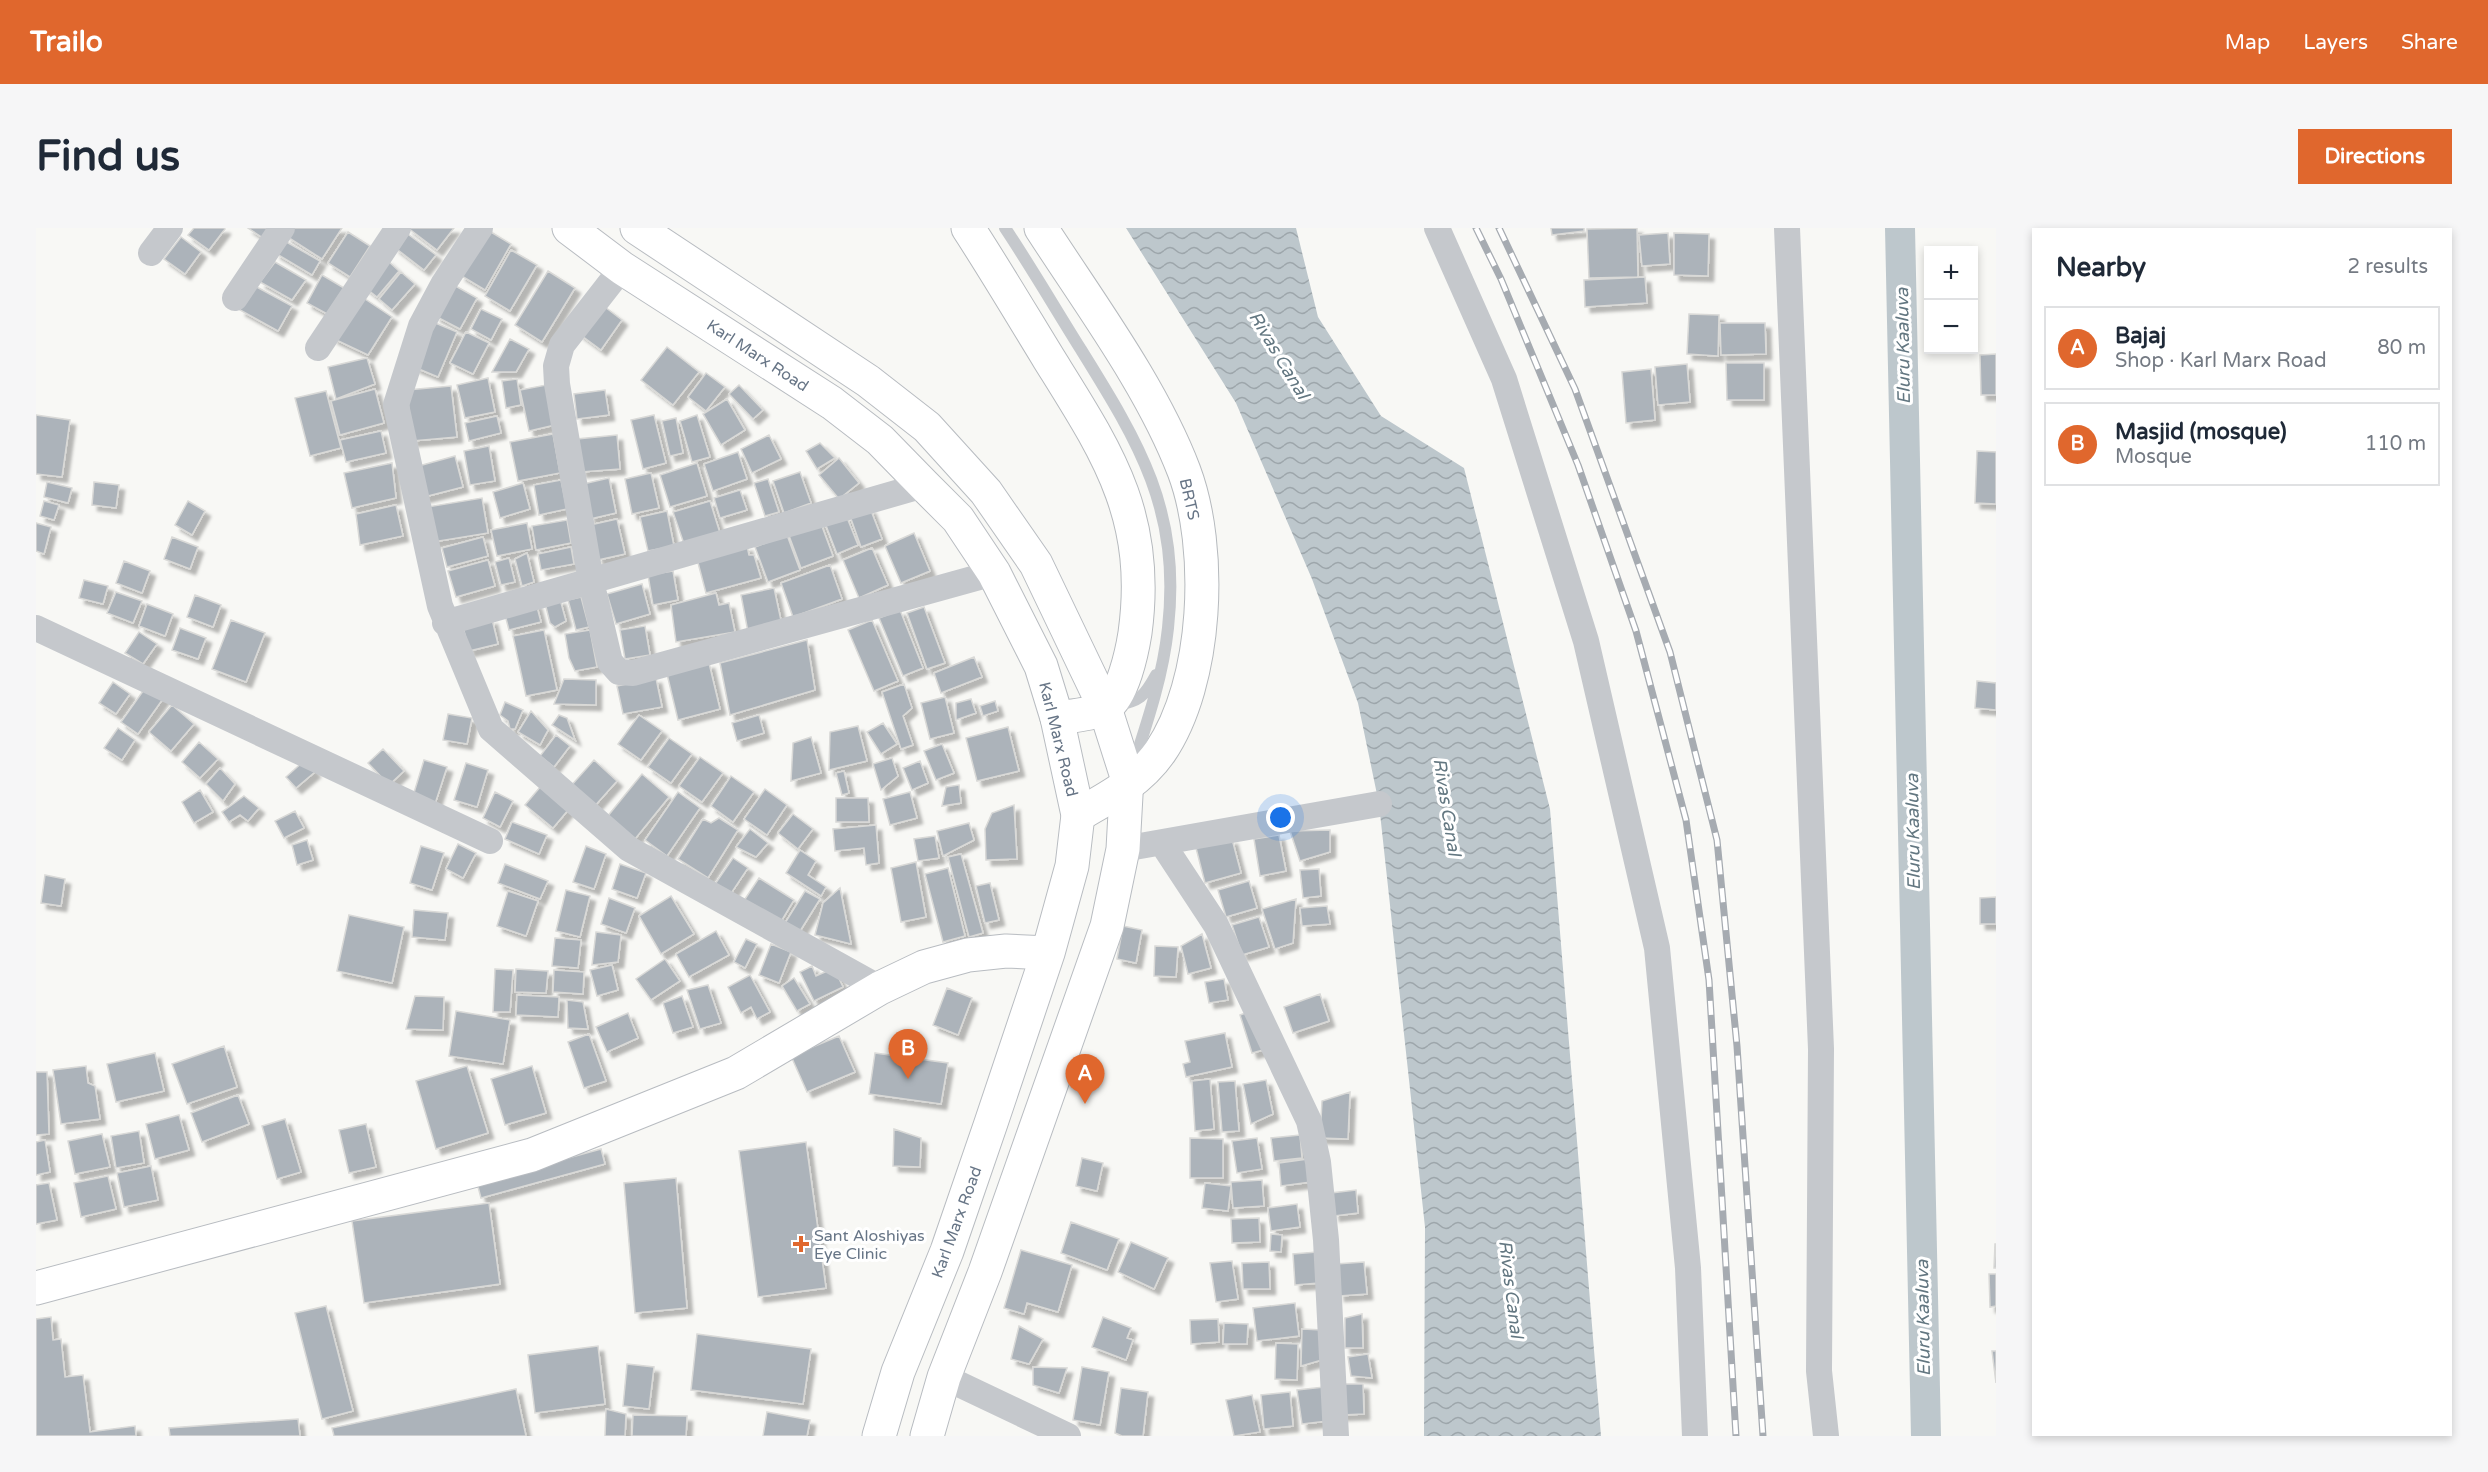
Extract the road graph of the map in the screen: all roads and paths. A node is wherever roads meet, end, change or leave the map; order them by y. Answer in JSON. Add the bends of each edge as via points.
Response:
{"nodes":[{"id":1,"x":170,"y":228,"type":"edge"},
{"id":2,"x":282,"y":228,"type":"edge"},
{"id":3,"x":398,"y":228,"type":"edge"},
{"id":4,"x":480,"y":228,"type":"edge"},
{"id":5,"x":569,"y":228,"type":"edge"},
{"id":6,"x":637,"y":228,"type":"edge"},
{"id":7,"x":968,"y":228,"type":"edge"},
{"id":8,"x":1005,"y":228,"type":"edge"},
{"id":9,"x":1041,"y":228,"type":"edge"},
{"id":10,"x":1437,"y":228,"type":"edge"},
{"id":11,"x":1787,"y":228,"type":"edge"},
{"id":12,"x":151,"y":253,"type":"dead end"},
{"id":13,"x":622,"y":268,"type":"junction"},
{"id":14,"x":235,"y":298,"type":"dead end"},
{"id":15,"x":318,"y":348,"type":"dead end"},
{"id":16,"x":924,"y":485,"type":"junction"},
{"id":17,"x":994,"y":573,"type":"junction"},
{"id":18,"x":591,"y":581,"type":"junction"},
{"id":19,"x":445,"y":623,"type":"junction"},
{"id":20,"x":36,"y":628,"type":"edge"},
{"id":21,"x":1163,"y":660,"type":"junction"},
{"id":22,"x":1105,"y":708,"type":"junction"},
{"id":23,"x":1057,"y":718,"type":"junction"},
{"id":24,"x":1126,"y":788,"type":"junction"},
{"id":25,"x":1379,"y":804,"type":"dead end"},
{"id":26,"x":1078,"y":815,"type":"junction"},
{"id":27,"x":490,"y":841,"type":"dead end"},
{"id":28,"x":1162,"y":843,"type":"junction"},
{"id":29,"x":1124,"y":849,"type":"junction"},
{"id":30,"x":1048,"y":953,"type":"junction"},
{"id":31,"x":880,"y":988,"type":"junction"},
{"id":32,"x":36,"y":1288,"type":"edge"},
{"id":33,"x":944,"y":1377,"type":"junction"},
{"id":34,"x":879,"y":1436,"type":"edge"},
{"id":35,"x":927,"y":1436,"type":"edge"},
{"id":36,"x":1068,"y":1436,"type":"edge"},
{"id":37,"x":1336,"y":1436,"type":"edge"},
{"id":38,"x":1695,"y":1436,"type":"edge"},
{"id":39,"x":1826,"y":1436,"type":"edge"}],
"edges":[{"from":1,"to":12,"type":"street"},
{"from":2,"to":14,"type":"street"},
{"from":3,"to":15,"type":"street"},
{"from":4,"to":19,"type":"street","via":[[421,326],[396,405]]},
{"from":5,"to":13,"type":"main road","name":"Karl Marx Road"},
{"from":6,"to":22,"type":"main road","via":[[868,381],[927,427],[986,492],[1036,564]]},
{"from":7,"to":22,"type":"main road","via":[[1092,427],[1124,493],[1137,556],[1137,622],[1132,652],[1115,695]]},
{"from":8,"to":21,"type":"lane","name":"BRTS","via":[[1119,410],[1154,483],[1169,554]]},
{"from":9,"to":24,"type":"main road","name":"BRTS","via":[[1147,394],[1185,472],[1195,511],[1202,597],[1194,667],[1179,714],[1160,752]]},
{"from":10,"to":38,"type":"street","via":[[1504,379],[1582,629],[1657,948],[1688,1268]]},
{"from":11,"to":39,"type":"street","via":[[1821,1049],[1819,1371]]},
{"from":13,"to":16,"type":"main road","name":"Karl Marx Road","via":[[832,403],[880,440]]},
{"from":13,"to":18,"type":"street","via":[[562,345],[556,366]]},
{"from":16,"to":17,"type":"main road","name":"Karl Marx Road","via":[[958,519]]},
{"from":16,"to":18,"type":"street"},
{"from":17,"to":18,"type":"street","via":[[633,673],[619,672],[610,662]]},
{"from":17,"to":23,"type":"main road","name":"Karl Marx Road","via":[[1041,666]]},
{"from":18,"to":19,"type":"street"},
{"from":19,"to":31,"type":"street","via":[[491,729],[629,849]]},
{"from":20,"to":27,"type":"street"},
{"from":21,"to":22,"type":"lane","name":"BRTS","via":[[1144,694],[1135,702]]},
{"from":21,"to":24,"type":"lane","name":"BRTS"},
{"from":22,"to":23,"type":"main road","name":"BRTS"},
{"from":22,"to":24,"type":"main road"},
{"from":23,"to":26,"type":"main road","name":"Karl Marx Road"},
{"from":24,"to":26,"type":"main road","name":"BRTS"},
{"from":24,"to":29,"type":"main road"},
{"from":25,"to":28,"type":"street"},
{"from":26,"to":30,"type":"main road","name":"Karl Marx Road","via":[[1072,866]]},
{"from":28,"to":29,"type":"street"},
{"from":28,"to":37,"type":"street","via":[[1216,925],[1309,1120],[1318,1162],[1326,1240]]},
{"from":29,"to":33,"type":"main road","via":[[1093,972]]},
{"from":30,"to":31,"type":"main road","via":[[1006,951],[968,955],[924,968]]},
{"from":30,"to":34,"type":"main road","name":"Karl Marx Road","via":[[947,1251],[898,1372]]},
{"from":31,"to":32,"type":"main road","via":[[736,1073],[532,1155]]},
{"from":33,"to":35,"type":"main road"},
{"from":33,"to":36,"type":"street"}]}
